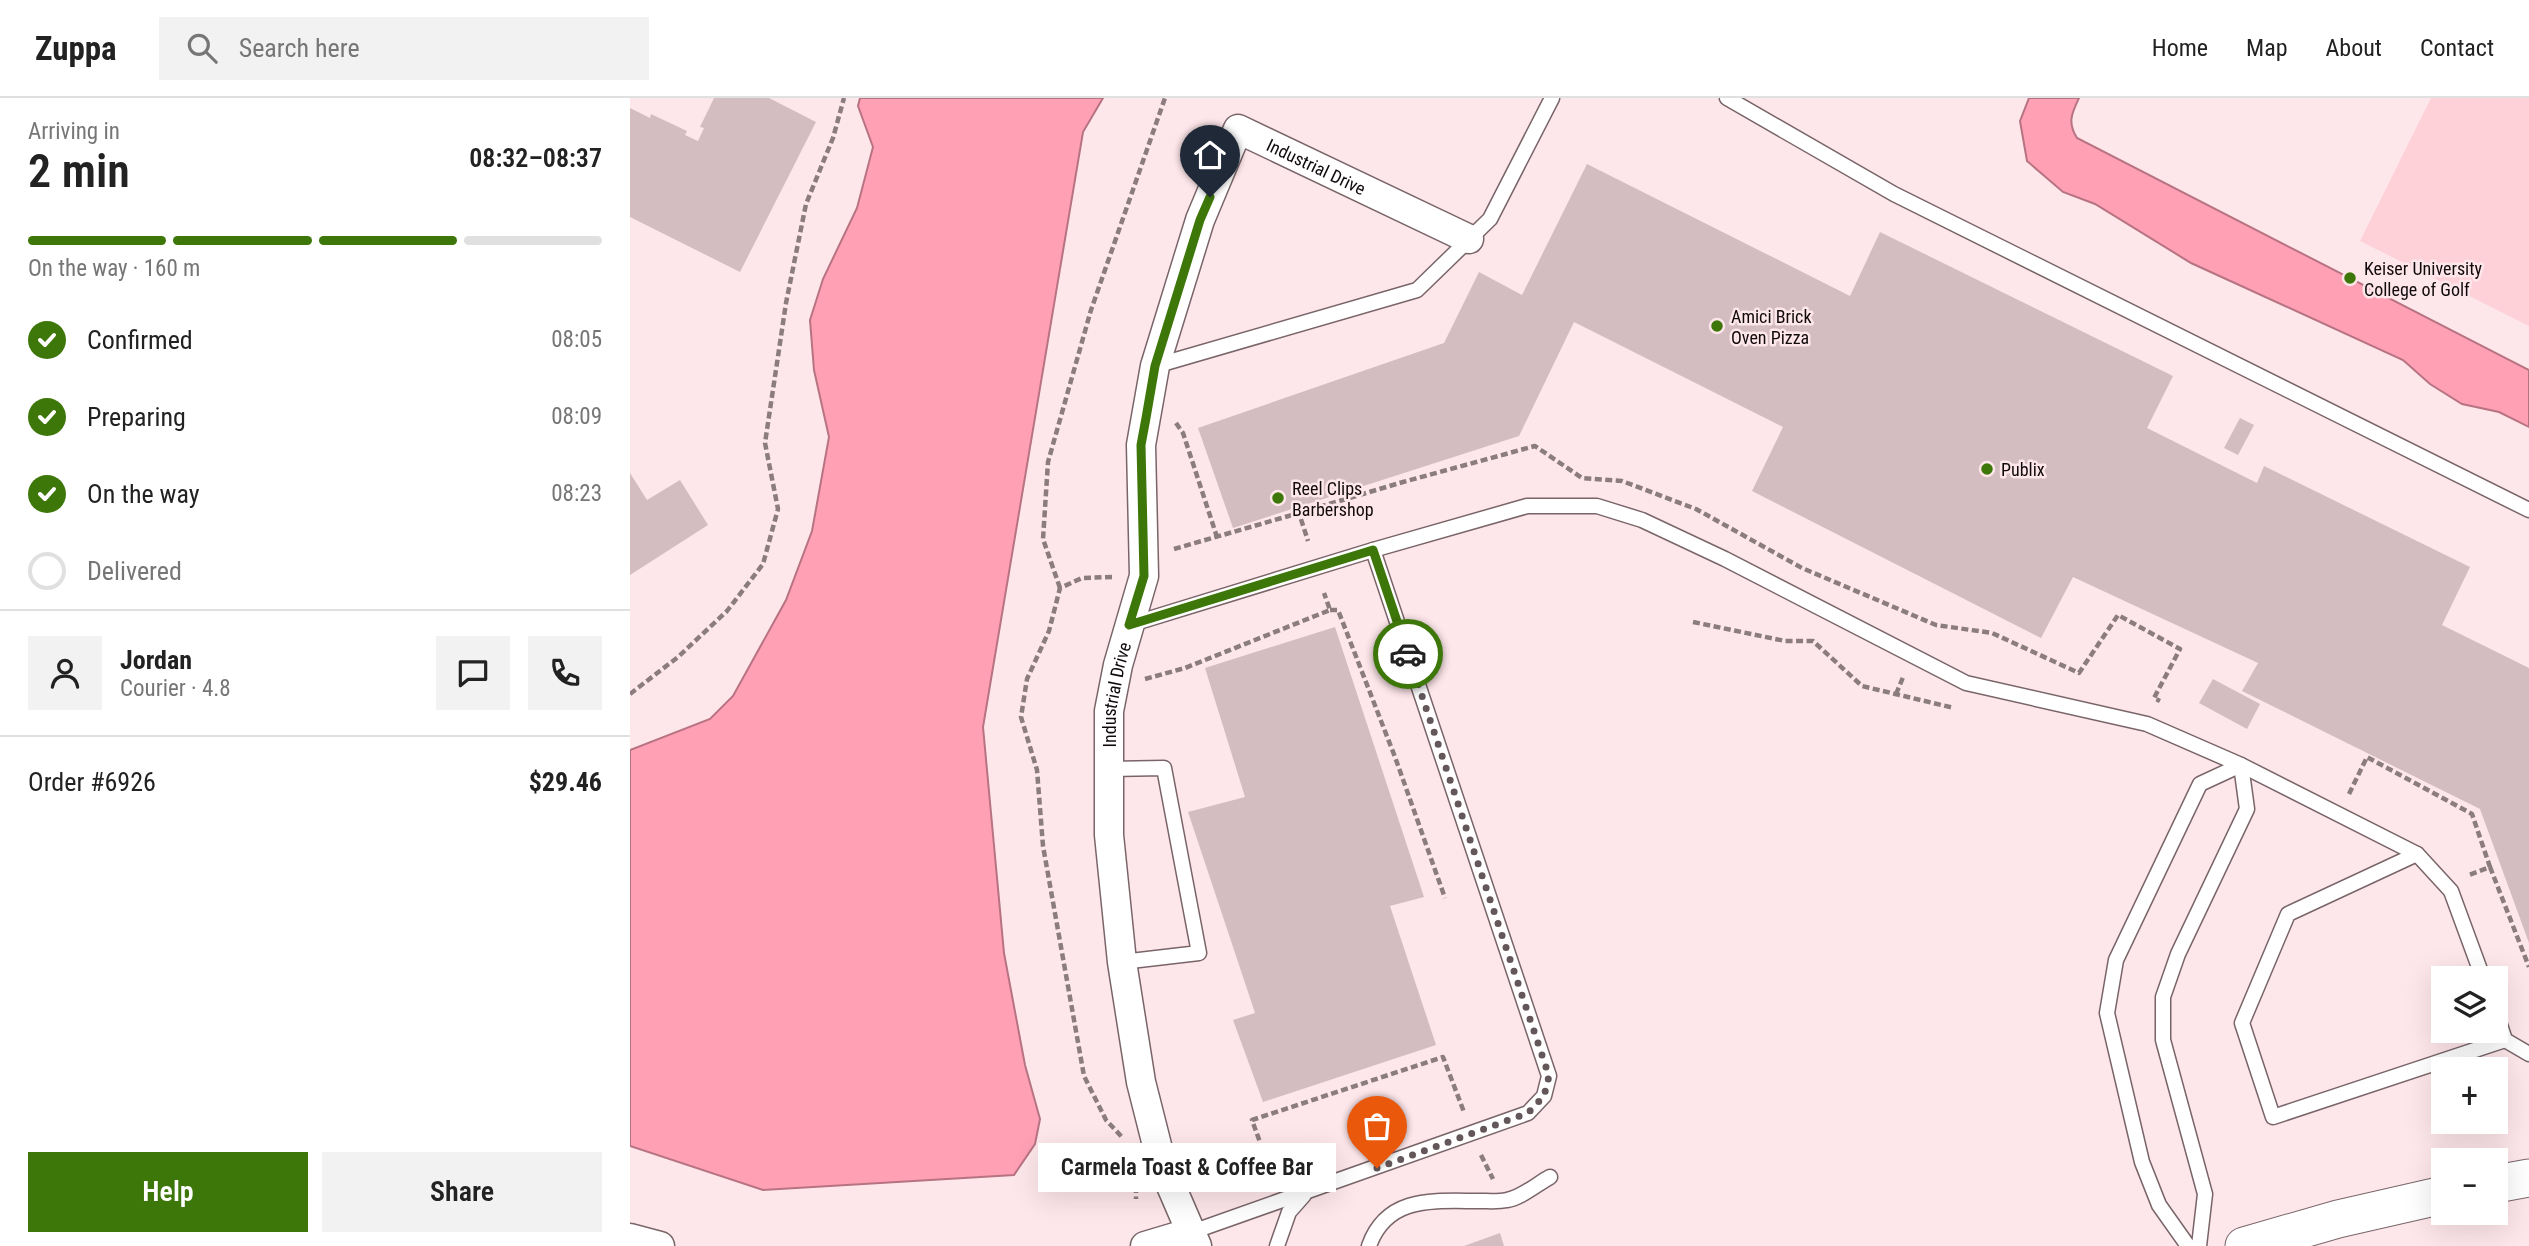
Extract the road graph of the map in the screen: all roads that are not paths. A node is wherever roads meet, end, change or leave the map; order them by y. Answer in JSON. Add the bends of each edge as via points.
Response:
{"nodes":[{"id":1,"x":1552,"y":98,"type":"edge"},
{"id":2,"x":1727,"y":98,"type":"edge"},
{"id":3,"x":1469,"y":239,"type":"junction"},
{"id":4,"x":1153,"y":378,"type":"junction"},
{"id":5,"x":2529,"y":510,"type":"edge"},
{"id":6,"x":1373,"y":550,"type":"junction"},
{"id":7,"x":1129,"y":625,"type":"junction"},
{"id":8,"x":2241,"y":765,"type":"junction"},
{"id":9,"x":1109,"y":769,"type":"junction"},
{"id":10,"x":2417,"y":854,"type":"junction"},
{"id":11,"x":1122,"y":962,"type":"junction"},
{"id":12,"x":2479,"y":966,"type":"edge"},
{"id":13,"x":2508,"y":1042,"type":"edge"},
{"id":14,"x":2496,"y":1043,"type":"edge"},
{"id":15,"x":2529,"y":1054,"type":"edge"},
{"id":16,"x":1550,"y":1177,"type":"dead end"},
{"id":17,"x":2529,"y":1178,"type":"edge"},
{"id":18,"x":2508,"y":1182,"type":"edge"},
{"id":19,"x":1305,"y":1194,"type":"junction"},
{"id":20,"x":2431,"y":1198,"type":"edge"},
{"id":21,"x":1198,"y":1241,"type":"edge"},
{"id":22,"x":1145,"y":1246,"type":"edge"},
{"id":23,"x":1277,"y":1246,"type":"edge"},
{"id":24,"x":1369,"y":1246,"type":"edge"},
{"id":25,"x":2188,"y":1246,"type":"edge"},
{"id":26,"x":2199,"y":1246,"type":"edge"},
{"id":27,"x":2244,"y":1246,"type":"edge"}],
"edges":[{"from":1,"to":3,"type":"lane","via":[[1490,219]]},
{"from":2,"to":5,"type":"lane","via":[[1894,194]]},
{"from":3,"to":4,"type":"lane","via":[[1417,290]]},
{"from":3,"to":4,"type":"street","name":"Industrial Drive","via":[[1238,129],[1200,220]]},
{"from":4,"to":7,"type":"street","name":"Industrial Drive","via":[[1141,445],[1144,576]]},
{"from":6,"to":7,"type":"lane"},
{"from":6,"to":8,"type":"lane","via":[[1527,506],[1597,506],[1642,520],[1725,559],[1966,683],[2147,724]]},
{"from":6,"to":19,"type":"lane","via":[[1549,1076],[1544,1096],[1528,1113]]},
{"from":7,"to":9,"type":"street","name":"Industrial Drive","via":[[1109,711]]},
{"from":8,"to":10,"type":"lane"},
{"from":8,"to":25,"type":"lane","via":[[2200,784],[2116,960],[2107,1013],[2142,1162],[2160,1205]]},
{"from":8,"to":26,"type":"lane","via":[[2247,810],[2178,954],[2163,997],[2163,1040],[2204,1194]]},
{"from":9,"to":11,"type":"street","name":"Industrial Drive","via":[[1109,835]]},
{"from":9,"to":11,"type":"lane","via":[[1164,768],[1199,953]]},
{"from":10,"to":12,"type":"lane","via":[[2451,891]]},
{"from":10,"to":14,"type":"lane","via":[[2288,914],[2242,1023],[2273,1118]]},
{"from":11,"to":21,"type":"street","name":"Industrial Drive","via":[[1144,1094],[1162,1165]]},
{"from":13,"to":15,"type":"lane"},
{"from":16,"to":24,"type":"lane","via":[[1509,1200],[1427,1201],[1405,1206],[1387,1218]]},
{"from":17,"to":18,"type":"street"},
{"from":19,"to":21,"type":"lane"},
{"from":19,"to":23,"type":"lane","via":[[1289,1212]]},
{"from":20,"to":27,"type":"street"},
{"from":21,"to":22,"type":"street"}]}
